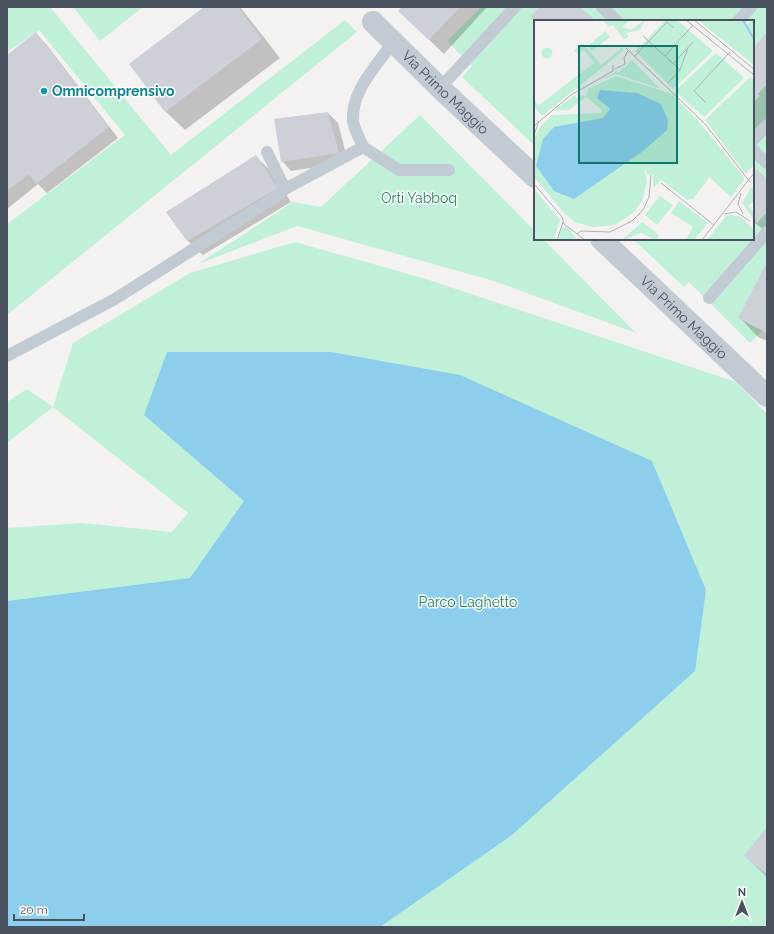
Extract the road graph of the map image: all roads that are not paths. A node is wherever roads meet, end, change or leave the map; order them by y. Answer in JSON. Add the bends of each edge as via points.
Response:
{"nodes":[{"id":1,"x":515,"y":7,"type":"edge"},
{"id":2,"x":602,"y":7,"type":"edge"},
{"id":3,"x":751,"y":7,"type":"edge"},
{"id":4,"x":616,"y":20,"type":"edge"},
{"id":5,"x":739,"y":20,"type":"edge"},
{"id":6,"x":374,"y":22,"type":"dead end"},
{"id":7,"x":393,"y":42,"type":"junction"},
{"id":8,"x":440,"y":88,"type":"junction"},
{"id":9,"x":767,"y":125,"type":"edge"},
{"id":10,"x":754,"y":139,"type":"edge"},
{"id":11,"x":362,"y":147,"type":"junction"},
{"id":12,"x":754,"y":151,"type":"edge"},
{"id":13,"x":267,"y":152,"type":"dead end"},
{"id":14,"x":767,"y":163,"type":"edge"},
{"id":15,"x":449,"y":170,"type":"dead end"},
{"id":16,"x":534,"y":176,"type":"edge"},
{"id":17,"x":285,"y":189,"type":"junction"},
{"id":18,"x":767,"y":232,"type":"edge"},
{"id":19,"x":602,"y":240,"type":"edge"},
{"id":20,"x":709,"y":298,"type":"dead end"},
{"id":21,"x":7,"y":356,"type":"edge"},
{"id":22,"x":767,"y":396,"type":"edge"}],
"edges":[{"from":1,"to":8,"type":"lane"},
{"from":2,"to":4,"type":"lane"},
{"from":3,"to":5,"type":"lane"},
{"from":6,"to":7,"type":"street","name":"Via Primo Maggio"},
{"from":7,"to":8,"type":"street","name":"Via Primo Maggio"},
{"from":7,"to":11,"type":"lane","via":[[371,71],[356,98],[353,122]]},
{"from":8,"to":16,"type":"street","name":"Via Primo Maggio"},
{"from":9,"to":10,"type":"lane"},
{"from":11,"to":15,"type":"lane","via":[[399,170]]},
{"from":11,"to":17,"type":"lane"},
{"from":12,"to":14,"type":"lane"},
{"from":13,"to":17,"type":"lane"},
{"from":17,"to":21,"type":"lane","via":[[114,299]]},
{"from":18,"to":20,"type":"lane"},
{"from":19,"to":22,"type":"street","name":"Via Primo Maggio"}]}
